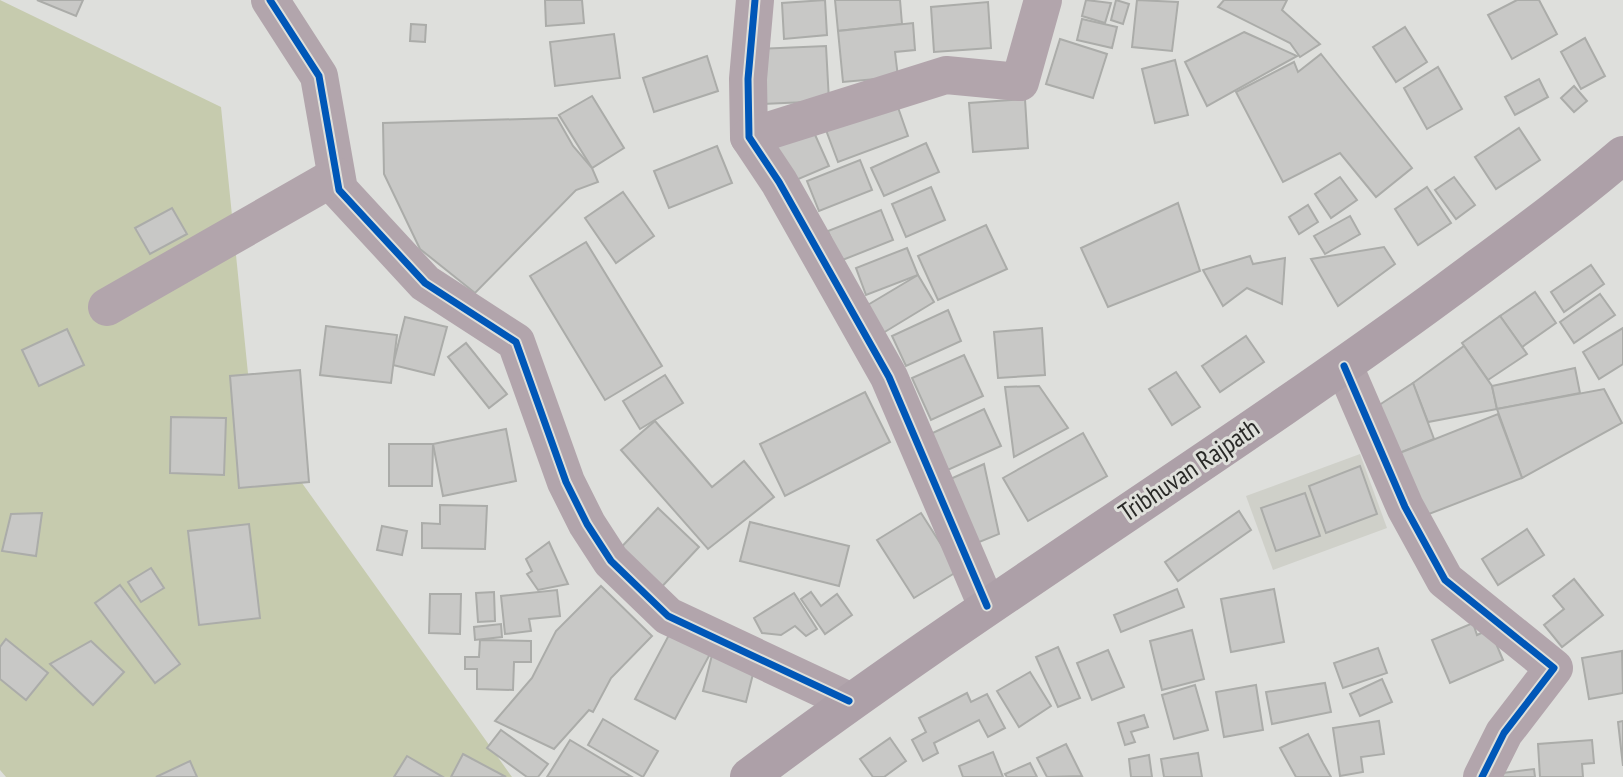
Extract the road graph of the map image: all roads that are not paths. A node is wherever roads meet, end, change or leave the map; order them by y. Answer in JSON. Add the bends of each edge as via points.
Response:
{"nodes":[{"id":1,"x":270,"y":0,"type":"edge"},
{"id":2,"x":755,"y":0,"type":"edge"},
{"id":3,"x":1043,"y":0,"type":"edge"},
{"id":4,"x":749,"y":137,"type":"junction"},
{"id":5,"x":1623,"y":155,"type":"edge"},
{"id":6,"x":337,"y":176,"type":"junction"},
{"id":7,"x":107,"y":307,"type":"dead end"},
{"id":8,"x":1344,"y":366,"type":"junction"},
{"id":9,"x":986,"y":606,"type":"junction"},
{"id":10,"x":849,"y":701,"type":"junction"},
{"id":11,"x":749,"y":777,"type":"edge"},
{"id":12,"x":1482,"y":777,"type":"edge"}],
"edges":[{"from":1,"to":6,"type":"street","via":[[319,76]]},
{"from":2,"to":4,"type":"street","via":[[748,79]]},
{"from":3,"to":4,"type":"street","via":[[1020,82],[946,75]]},
{"from":4,"to":9,"type":"street","via":[[889,377]]},
{"from":5,"to":8,"type":"highway","name":"Tribhuvan Rajpath","via":[[1583,190]]},
{"from":6,"to":7,"type":"street"},
{"from":6,"to":10,"type":"street","via":[[339,190],[425,283],[516,342],[566,482],[611,561],[668,616]]},
{"from":8,"to":9,"type":"highway","name":"Tribhuvan Rajpath"},
{"from":8,"to":12,"type":"street","via":[[1400,498],[1446,580],[1553,668],[1504,733]]},
{"from":9,"to":10,"type":"highway","name":"Tribhuvan Rajpath"},
{"from":10,"to":11,"type":"highway","name":"Tribhuvan Rajpath"}]}
